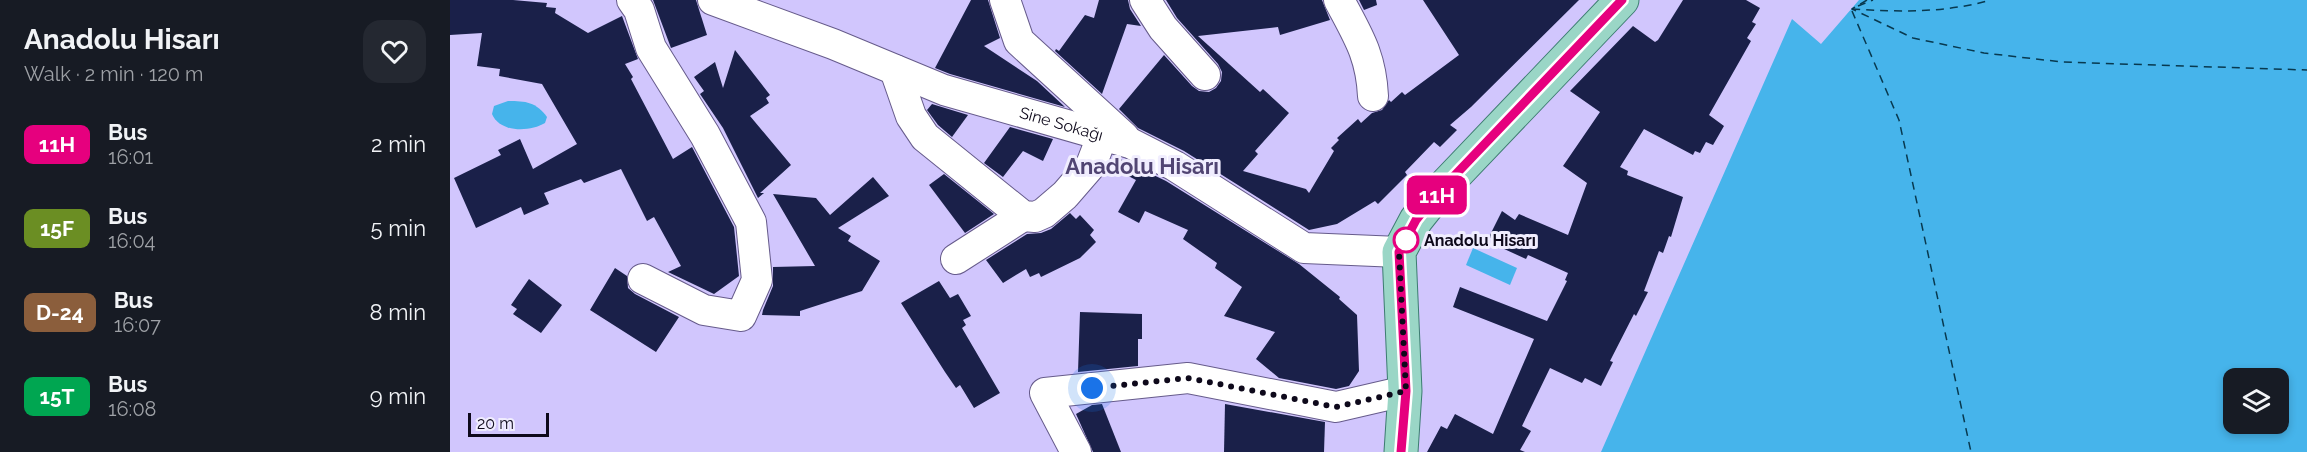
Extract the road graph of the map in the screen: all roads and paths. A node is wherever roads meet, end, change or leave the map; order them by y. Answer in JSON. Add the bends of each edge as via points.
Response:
{"nodes":[{"id":1,"x":632,"y":0,"type":"edge"},
{"id":2,"x":713,"y":0,"type":"edge"},
{"id":3,"x":1005,"y":0,"type":"edge"},
{"id":4,"x":1145,"y":0,"type":"edge"},
{"id":5,"x":1338,"y":0,"type":"edge"},
{"id":6,"x":1622,"y":0,"type":"edge"},
{"id":7,"x":895,"y":70,"type":"junction"},
{"id":8,"x":1205,"y":75,"type":"dead end"},
{"id":9,"x":1373,"y":96,"type":"dead end"},
{"id":10,"x":1117,"y":139,"type":"junction"},
{"id":11,"x":1023,"y":216,"type":"junction"},
{"id":12,"x":1399,"y":252,"type":"junction"},
{"id":13,"x":956,"y":259,"type":"dead end"},
{"id":14,"x":643,"y":279,"type":"dead end"},
{"id":15,"x":1406,"y":391,"type":"junction"},
{"id":16,"x":1076,"y":452,"type":"edge"},
{"id":17,"x":1401,"y":452,"type":"edge"}],
"edges":[{"from":1,"to":14,"type":"street","via":[[651,48],[705,135],[751,222],[757,280],[741,316],[704,310]]},
{"from":2,"to":7,"type":"street","name":"Sine Sokağı"},
{"from":3,"to":10,"type":"street","via":[[1019,41]]},
{"from":4,"to":8,"type":"street","via":[[1163,28]]},
{"from":5,"to":9,"type":"street","via":[[1364,47]]},
{"from":6,"to":12,"type":"main road","via":[[1436,195],[1416,220]]},
{"from":7,"to":10,"type":"street","name":"Sine Sokağı","via":[[944,90]]},
{"from":7,"to":11,"type":"street","via":[[911,116],[925,137]]},
{"from":10,"to":11,"type":"street","via":[[1044,213]]},
{"from":10,"to":12,"type":"street","name":"Sine Sokağı","via":[[1175,166],[1304,248]]},
{"from":11,"to":13,"type":"street"},
{"from":12,"to":15,"type":"main road"},
{"from":15,"to":16,"type":"street","via":[[1336,407],[1188,378],[1045,393]]},
{"from":15,"to":17,"type":"main road"}]}
